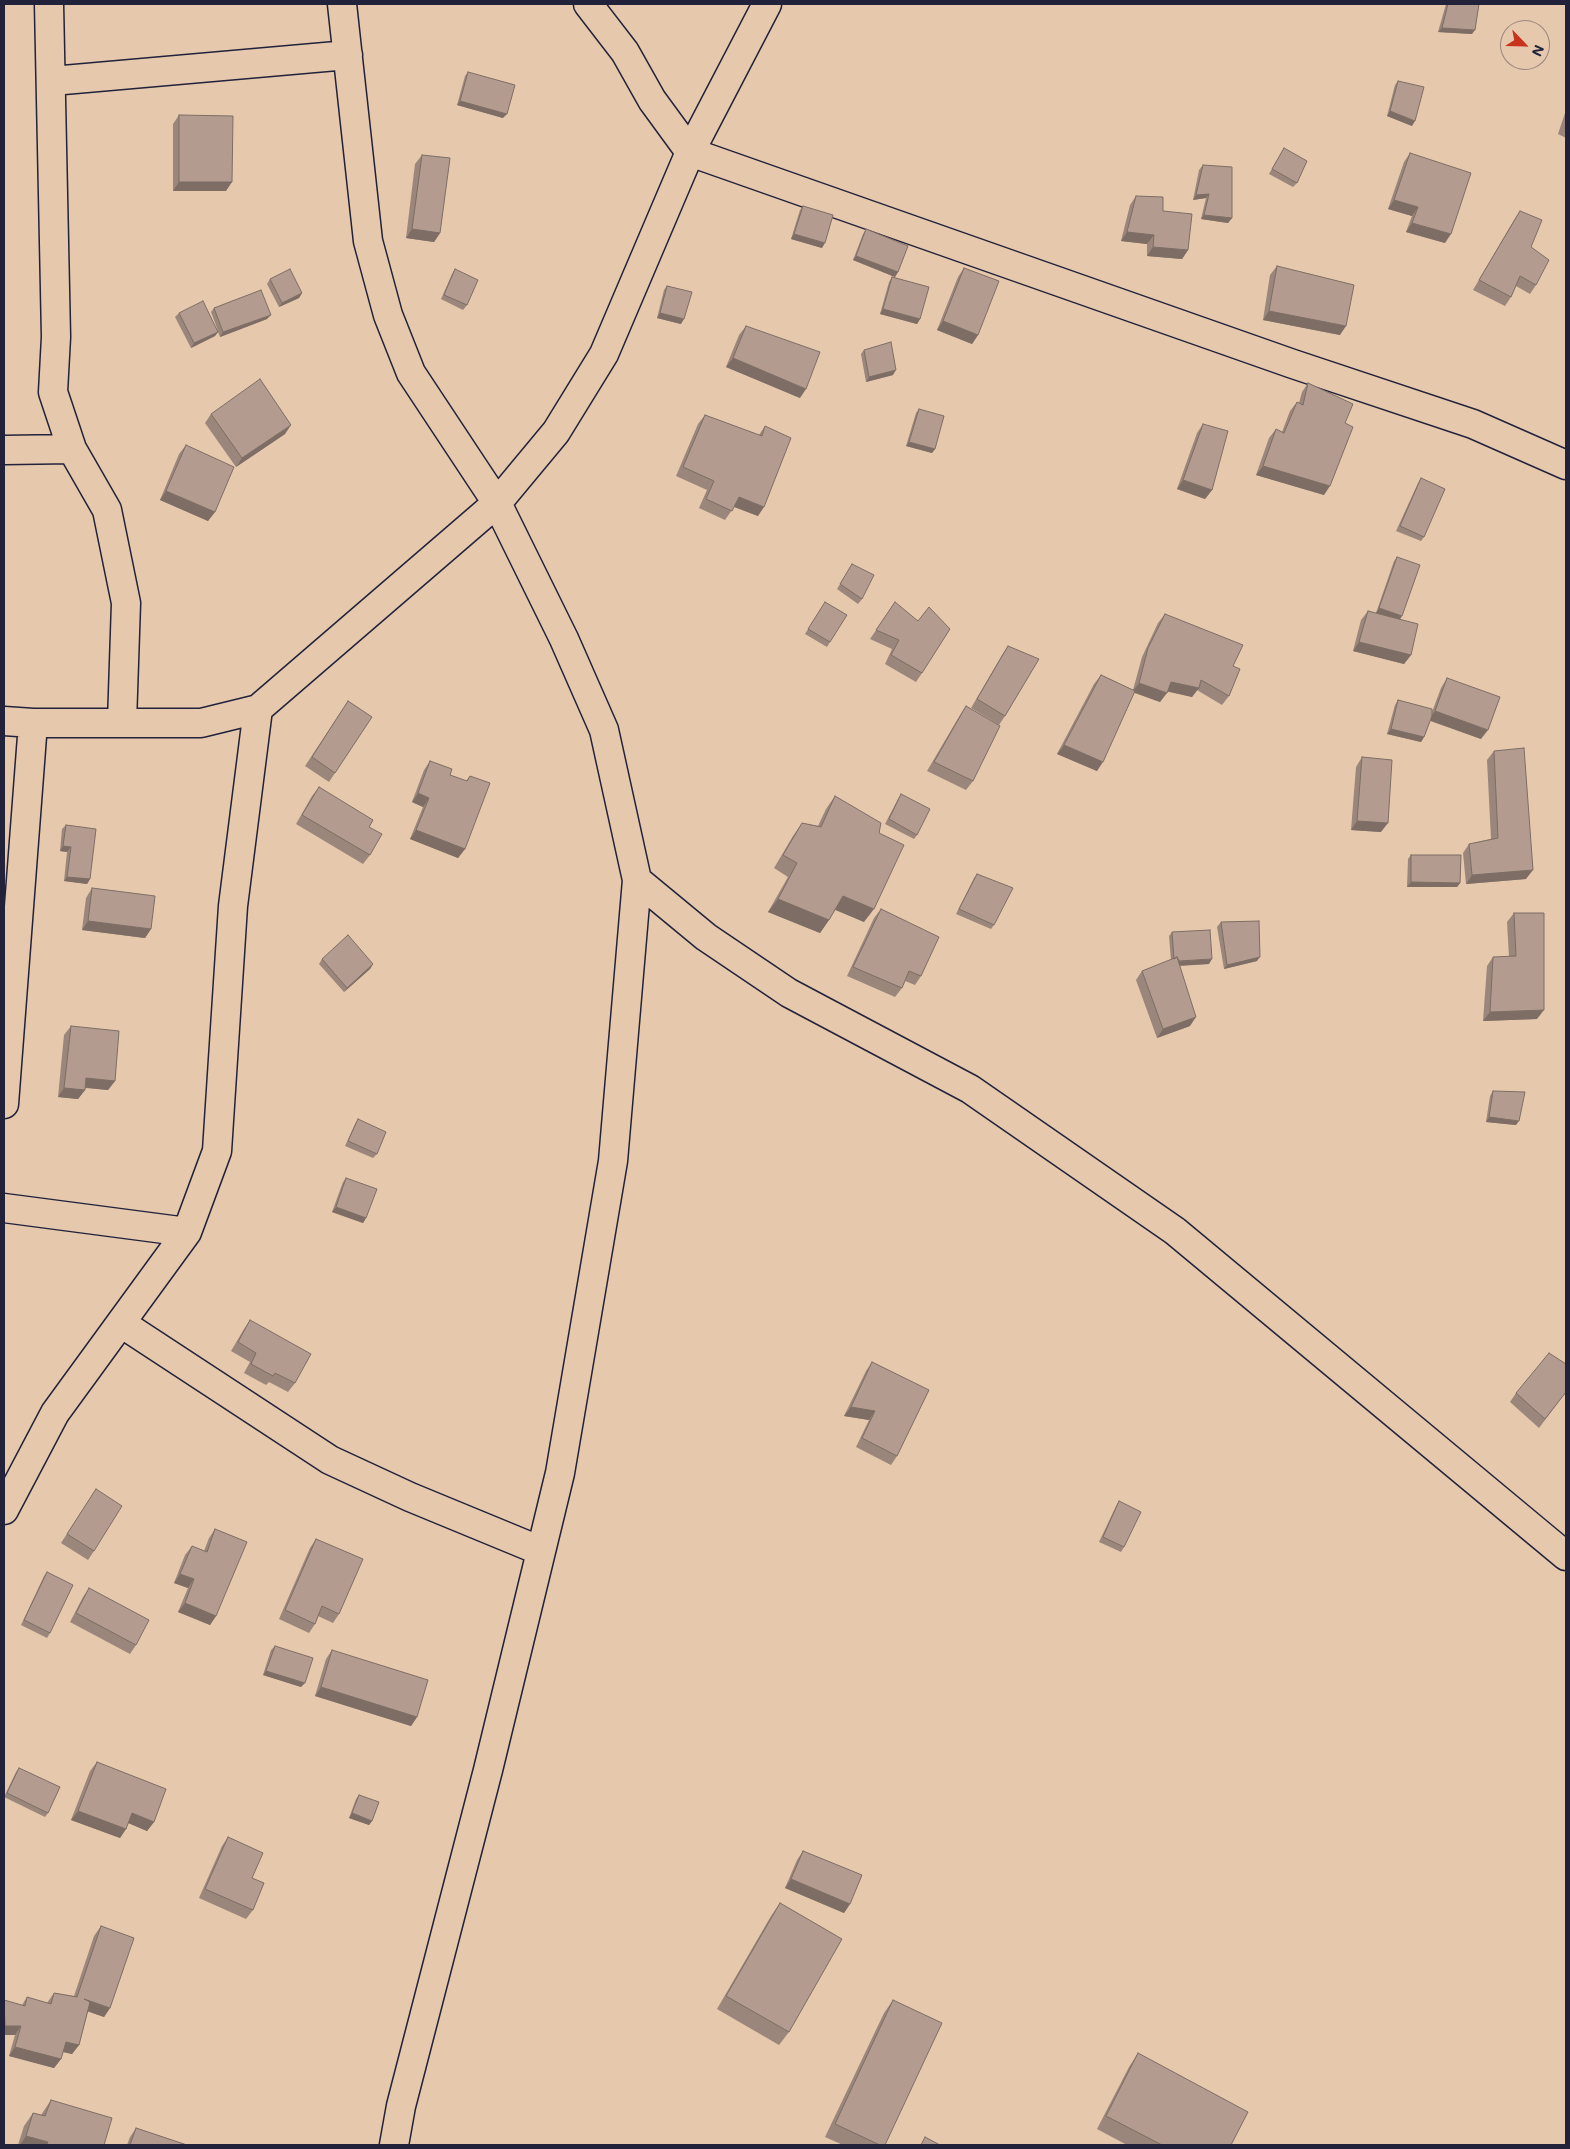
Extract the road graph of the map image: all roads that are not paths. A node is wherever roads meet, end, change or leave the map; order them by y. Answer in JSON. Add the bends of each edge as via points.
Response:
{"nodes":[{"id":1,"x":49,"y":4,"type":"edge"},
{"id":2,"x":342,"y":4,"type":"edge"},
{"id":3,"x":588,"y":4,"type":"edge"},
{"id":4,"x":767,"y":4,"type":"edge"},
{"id":5,"x":348,"y":56,"type":"junction"},
{"id":6,"x":52,"y":81,"type":"junction"},
{"id":7,"x":690,"y":152,"type":"junction"},
{"id":8,"x":72,"y":449,"type":"junction"},
{"id":9,"x":4,"y":450,"type":"edge"},
{"id":10,"x":1566,"y":465,"type":"edge"},
{"id":11,"x":497,"y":503,"type":"junction"},
{"id":12,"x":258,"y":709,"type":"junction"},
{"id":13,"x":4,"y":721,"type":"edge"},
{"id":14,"x":122,"y":722,"type":"junction"},
{"id":15,"x":33,"y":723,"type":"junction"},
{"id":16,"x":637,"y":880,"type":"junction"},
{"id":17,"x":4,"y":1104,"type":"edge"},
{"id":18,"x":4,"y":1208,"type":"edge"},
{"id":19,"x":187,"y":1232,"type":"junction"},
{"id":20,"x":121,"y":1323,"type":"junction"},
{"id":21,"x":4,"y":1510,"type":"edge"},
{"id":22,"x":541,"y":1551,"type":"junction"},
{"id":23,"x":1566,"y":1556,"type":"edge"},
{"id":24,"x":394,"y":2145,"type":"edge"}],
"edges":[{"from":1,"to":6,"type":"street"},
{"from":2,"to":5,"type":"street"},
{"from":3,"to":7,"type":"street","via":[[625,52],[652,100]]},
{"from":4,"to":7,"type":"street"},
{"from":5,"to":6,"type":"street"},
{"from":5,"to":11,"type":"street","via":[[368,241],[388,316],[411,373]]},
{"from":6,"to":8,"type":"street","via":[[56,336],[53,392]]},
{"from":7,"to":10,"type":"street","via":[[1473,424]]},
{"from":7,"to":11,"type":"street","via":[[604,354],[556,432]]},
{"from":8,"to":9,"type":"street"},
{"from":8,"to":14,"type":"street","via":[[107,510],[126,603]]},
{"from":11,"to":12,"type":"street"},
{"from":11,"to":16,"type":"street","via":[[564,639],[604,730]]},
{"from":12,"to":14,"type":"street","via":[[201,723]]},
{"from":12,"to":19,"type":"street","via":[[233,906],[217,1151]]},
{"from":13,"to":15,"type":"street"},
{"from":14,"to":15,"type":"street"},
{"from":15,"to":17,"type":"street"},
{"from":16,"to":22,"type":"street","via":[[613,1161],[560,1473]]},
{"from":16,"to":23,"type":"street","via":[[706,937],[789,993],[970,1089],[1175,1231]]},
{"from":18,"to":19,"type":"street"},
{"from":19,"to":20,"type":"street"},
{"from":20,"to":21,"type":"street","via":[[56,1413]]},
{"from":20,"to":22,"type":"street","via":[[330,1460]]},
{"from":22,"to":24,"type":"street","via":[[401,2106]]}]}
